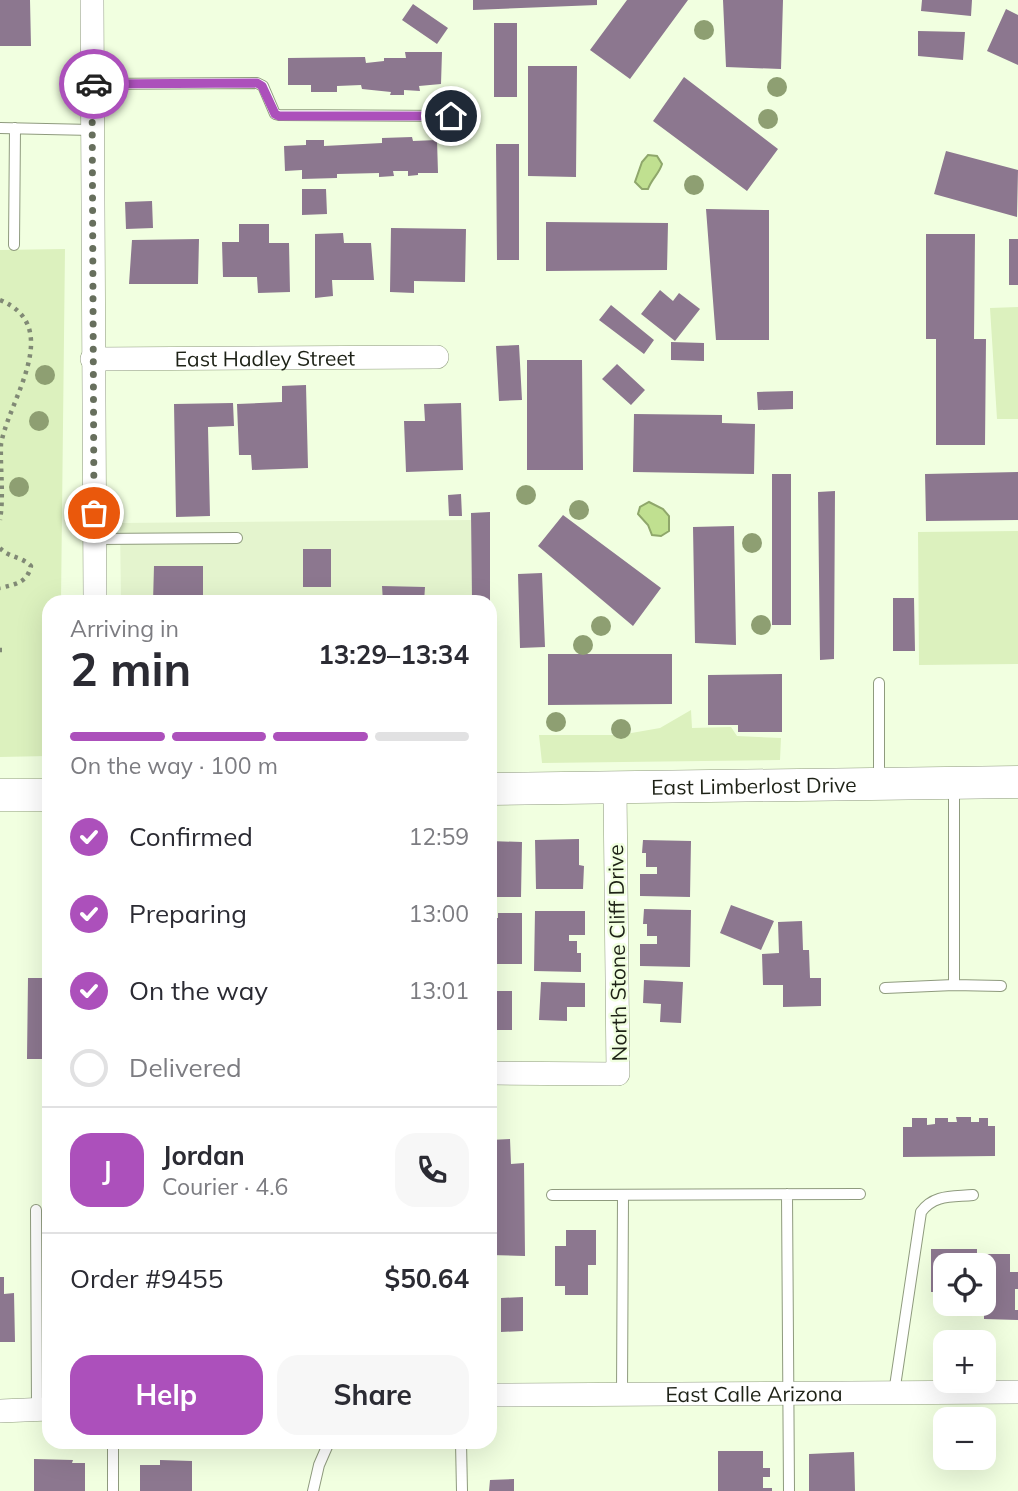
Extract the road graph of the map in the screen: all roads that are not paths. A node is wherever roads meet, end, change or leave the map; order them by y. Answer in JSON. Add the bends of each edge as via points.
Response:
{"nodes":[{"id":1,"x":92,"y":0,"type":"edge"},
{"id":2,"x":92,"y":84,"type":"junction"},
{"id":3,"x":451,"y":116,"type":"dead end"},
{"id":4,"x":0,"y":128,"type":"edge"},
{"id":5,"x":15,"y":128,"type":"junction"},
{"id":6,"x":92,"y":130,"type":"junction"},
{"id":7,"x":14,"y":245,"type":"dead end"},
{"id":8,"x":438,"y":357,"type":"dead end"},
{"id":9,"x":92,"y":359,"type":"junction"},
{"id":10,"x":237,"y":538,"type":"dead end"},
{"id":11,"x":94,"y":539,"type":"junction"},
{"id":12,"x":95,"y":595,"type":"edge"},
{"id":13,"x":879,"y":683,"type":"dead end"},
{"id":14,"x":1018,"y":782,"type":"edge"},
{"id":15,"x":954,"y":783,"type":"junction"},
{"id":16,"x":879,"y":784,"type":"junction"},
{"id":17,"x":615,"y":788,"type":"junction"},
{"id":18,"x":497,"y":789,"type":"edge"},
{"id":19,"x":42,"y":794,"type":"edge"},
{"id":20,"x":0,"y":795,"type":"edge"},
{"id":21,"x":954,"y":985,"type":"junction"},
{"id":22,"x":1001,"y":986,"type":"dead end"},
{"id":23,"x":885,"y":988,"type":"dead end"},
{"id":24,"x":497,"y":1073,"type":"edge"},
{"id":25,"x":787,"y":1194,"type":"junction"},
{"id":26,"x":860,"y":1194,"type":"dead end"},
{"id":27,"x":552,"y":1195,"type":"dead end"},
{"id":28,"x":623,"y":1195,"type":"junction"},
{"id":29,"x":973,"y":1195,"type":"dead end"},
{"id":30,"x":36,"y":1210,"type":"dead end"},
{"id":31,"x":42,"y":1381,"type":"edge"},
{"id":32,"x":1018,"y":1392,"type":"edge"},
{"id":33,"x":789,"y":1393,"type":"junction"},
{"id":34,"x":894,"y":1393,"type":"junction"},
{"id":35,"x":497,"y":1395,"type":"edge"},
{"id":36,"x":622,"y":1395,"type":"junction"},
{"id":37,"x":42,"y":1409,"type":"edge"},
{"id":38,"x":0,"y":1411,"type":"edge"},
{"id":39,"x":113,"y":1449,"type":"edge"},
{"id":40,"x":326,"y":1449,"type":"edge"},
{"id":41,"x":461,"y":1449,"type":"edge"},
{"id":42,"x":113,"y":1491,"type":"edge"},
{"id":43,"x":313,"y":1491,"type":"edge"},
{"id":44,"x":462,"y":1491,"type":"edge"},
{"id":45,"x":789,"y":1491,"type":"edge"}],
"edges":[{"from":1,"to":2,"type":"street"},
{"from":2,"to":3,"type":"lane","via":[[257,83],[279,116]]},
{"from":2,"to":6,"type":"street"},
{"from":4,"to":5,"type":"lane"},
{"from":5,"to":6,"type":"lane"},
{"from":5,"to":7,"type":"lane"},
{"from":6,"to":9,"type":"street"},
{"from":8,"to":9,"type":"street","name":"East Hadley Street"},
{"from":9,"to":11,"type":"street"},
{"from":10,"to":11,"type":"lane"},
{"from":11,"to":12,"type":"street"},
{"from":13,"to":16,"type":"lane"},
{"from":14,"to":15,"type":"street","name":"East Limberlost Drive"},
{"from":15,"to":16,"type":"street","name":"East Limberlost Drive"},
{"from":15,"to":21,"type":"lane"},
{"from":16,"to":17,"type":"street","name":"East Limberlost Drive"},
{"from":17,"to":18,"type":"street","name":"East Limberlost Drive"},
{"from":17,"to":24,"type":"street","name":"North Stone Cliff Drive","via":[[618,1074]]},
{"from":19,"to":20,"type":"street"},
{"from":21,"to":22,"type":"lane"},
{"from":21,"to":23,"type":"lane"},
{"from":25,"to":26,"type":"lane"},
{"from":25,"to":28,"type":"lane"},
{"from":25,"to":33,"type":"lane"},
{"from":27,"to":28,"type":"lane"},
{"from":28,"to":36,"type":"lane"},
{"from":29,"to":34,"type":"lane","via":[[936,1198],[921,1212]]},
{"from":30,"to":31,"type":"lane"},
{"from":32,"to":34,"type":"street","name":"East Calle Arizona"},
{"from":33,"to":34,"type":"street","name":"East Calle Arizona"},
{"from":33,"to":36,"type":"street","name":"East Calle Arizona"},
{"from":33,"to":45,"type":"lane"},
{"from":35,"to":36,"type":"street","name":"East Calle Arizona"},
{"from":37,"to":38,"type":"street"},
{"from":39,"to":42,"type":"lane"},
{"from":40,"to":43,"type":"lane"},
{"from":41,"to":44,"type":"lane"}]}
